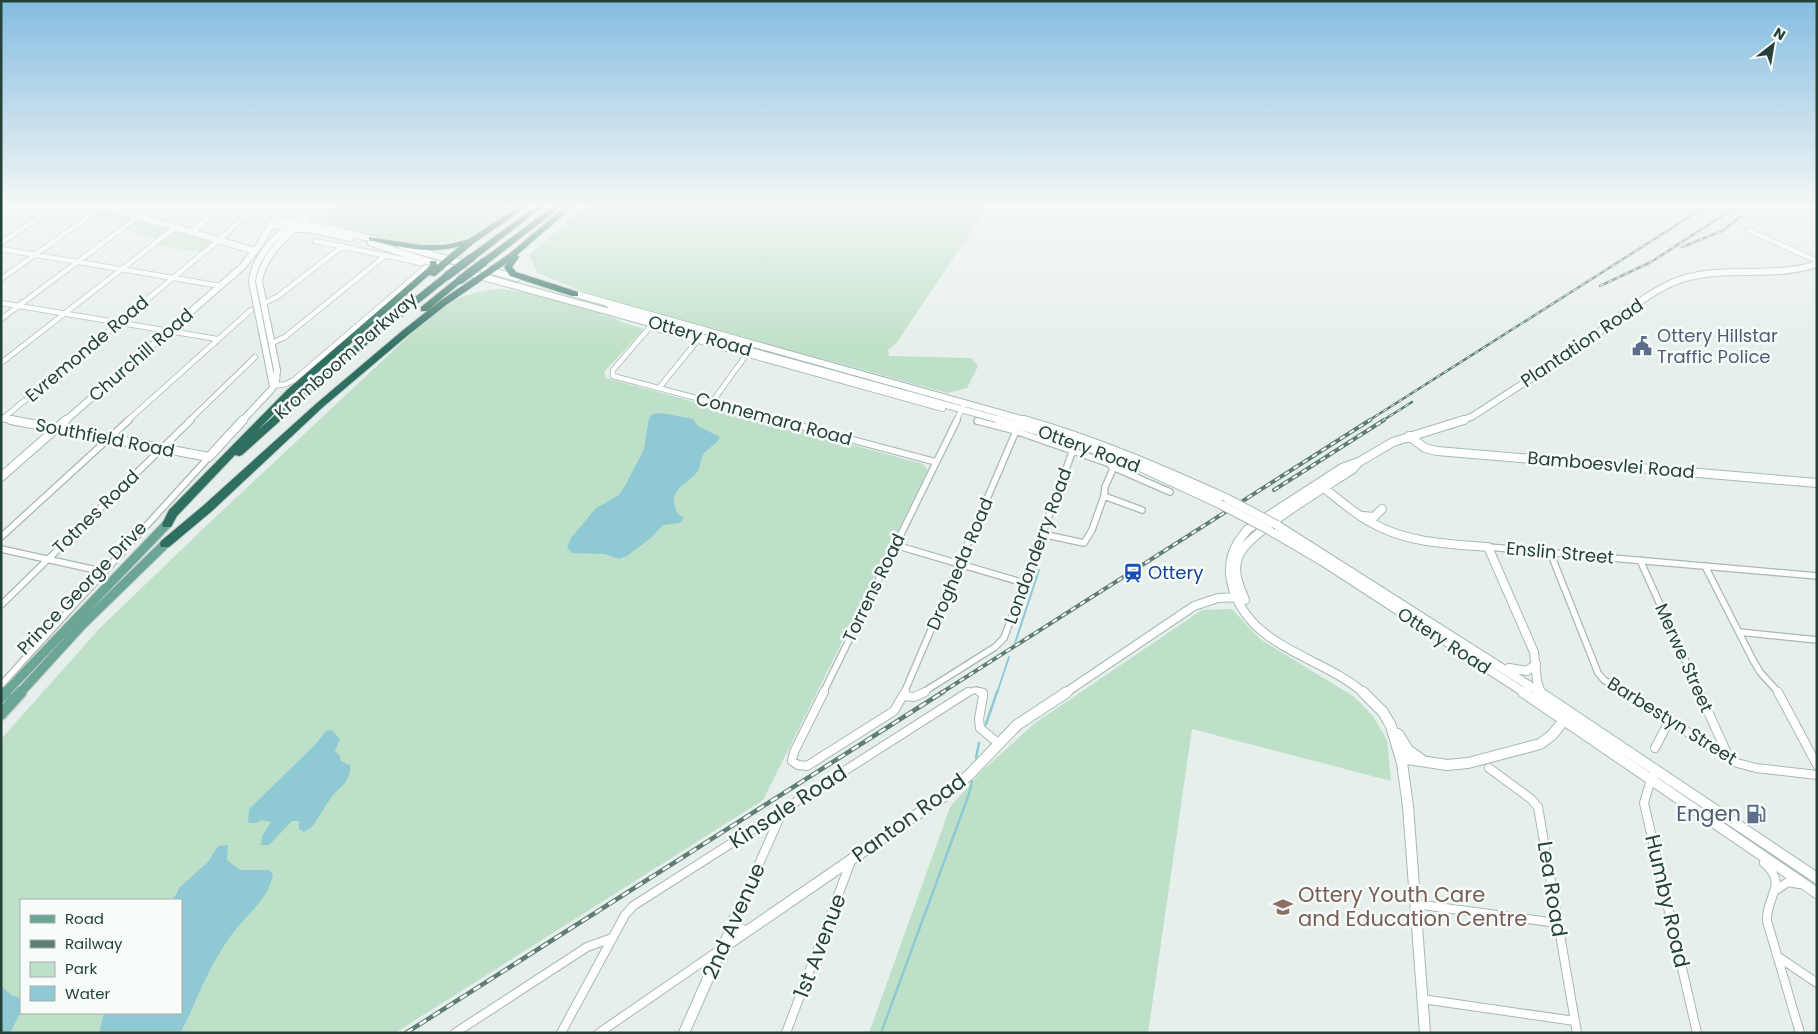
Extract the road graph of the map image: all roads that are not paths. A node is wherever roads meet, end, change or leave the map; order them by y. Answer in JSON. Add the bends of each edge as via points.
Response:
{"nodes":[{"id":1,"x":23,"y":253,"type":"edge"},
{"id":2,"x":90,"y":253,"type":"edge"},
{"id":3,"x":142,"y":253,"type":"edge"},
{"id":4,"x":203,"y":253,"type":"edge"},
{"id":5,"x":254,"y":253,"type":"edge"},
{"id":6,"x":262,"y":253,"type":"edge"},
{"id":7,"x":271,"y":253,"type":"edge"},
{"id":8,"x":334,"y":253,"type":"edge"},
{"id":9,"x":378,"y":253,"type":"edge"},
{"id":10,"x":398,"y":253,"type":"edge"},
{"id":11,"x":428,"y":253,"type":"edge"},
{"id":12,"x":457,"y":253,"type":"edge"},
{"id":13,"x":477,"y":253,"type":"edge"},
{"id":14,"x":496,"y":253,"type":"edge"},
{"id":15,"x":515,"y":253,"type":"edge"},
{"id":16,"x":519,"y":253,"type":"edge"},
{"id":17,"x":1798,"y":253,"type":"edge"},
{"id":18,"x":35,"y":255,"type":"junction"},
{"id":19,"x":386,"y":255,"type":"junction"},
{"id":20,"x":450,"y":259,"type":"junction"},
{"id":21,"x":78,"y":262,"type":"junction"},
{"id":22,"x":1817,"y":262,"type":"edge"},
{"id":23,"x":427,"y":264,"type":"junction"},
{"id":24,"x":443,"y":266,"type":"junction"},
{"id":25,"x":122,"y":269,"type":"junction"},
{"id":26,"x":492,"y":270,"type":"junction"},
{"id":27,"x":483,"y":277,"type":"junction"},
{"id":28,"x":174,"y":278,"type":"junction"},
{"id":29,"x":1,"y":279,"type":"edge"},
{"id":30,"x":221,"y":286,"type":"junction"},
{"id":31,"x":575,"y":294,"type":"junction"},
{"id":32,"x":1,"y":302,"type":"edge"},
{"id":33,"x":264,"y":303,"type":"junction"},
{"id":34,"x":607,"y":303,"type":"junction"},
{"id":35,"x":20,"y":306,"type":"junction"},
{"id":36,"x":251,"y":310,"type":"dead end"},
{"id":37,"x":65,"y":313,"type":"junction"},
{"id":38,"x":378,"y":316,"type":"junction"},
{"id":39,"x":1,"y":319,"type":"edge"},
{"id":40,"x":119,"y":323,"type":"junction"},
{"id":41,"x":653,"y":326,"type":"junction"},
{"id":42,"x":169,"y":331,"type":"junction"},
{"id":43,"x":217,"y":339,"type":"junction"},
{"id":44,"x":697,"y":340,"type":"junction"},
{"id":45,"x":272,"y":343,"type":"junction"},
{"id":46,"x":747,"y":354,"type":"junction"},
{"id":47,"x":256,"y":357,"type":"dead end"},
{"id":48,"x":1,"y":363,"type":"edge"},
{"id":49,"x":274,"y":386,"type":"junction"},
{"id":50,"x":659,"y":388,"type":"junction"},
{"id":51,"x":712,"y":402,"type":"junction"},
{"id":52,"x":964,"y":407,"type":"junction"},
{"id":53,"x":943,"y":410,"type":"dead end"},
{"id":54,"x":2,"y":419,"type":"edge"},
{"id":55,"x":977,"y":421,"type":"dead end"},
{"id":56,"x":57,"y":429,"type":"junction"},
{"id":57,"x":1016,"y":431,"type":"junction"},
{"id":58,"x":1409,"y":436,"type":"junction"},
{"id":59,"x":110,"y":438,"type":"junction"},
{"id":60,"x":161,"y":449,"type":"junction"},
{"id":61,"x":1073,"y":450,"type":"junction"},
{"id":62,"x":209,"y":457,"type":"junction"},
{"id":63,"x":936,"y":462,"type":"junction"},
{"id":64,"x":1113,"y":467,"type":"junction"},
{"id":65,"x":1,"y":477,"type":"edge"},
{"id":66,"x":1817,"y":483,"type":"edge"},
{"id":67,"x":1321,"y":486,"type":"junction"},
{"id":68,"x":1170,"y":492,"type":"dead end"},
{"id":69,"x":1104,"y":496,"type":"junction"},
{"id":70,"x":1382,"y":509,"type":"dead end"},
{"id":71,"x":1142,"y":510,"type":"dead end"},
{"id":72,"x":1359,"y":514,"type":"junction"},
{"id":73,"x":167,"y":524,"type":"junction"},
{"id":74,"x":1273,"y":528,"type":"junction"},
{"id":75,"x":1042,"y":534,"type":"junction"},
{"id":76,"x":1,"y":537,"type":"edge"},
{"id":77,"x":165,"y":544,"type":"junction"},
{"id":78,"x":894,"y":545,"type":"junction"},
{"id":79,"x":1488,"y":547,"type":"junction"},
{"id":80,"x":1,"y":549,"type":"edge"},
{"id":81,"x":1550,"y":552,"type":"junction"},
{"id":82,"x":48,"y":560,"type":"junction"},
{"id":83,"x":1640,"y":560,"type":"junction"},
{"id":84,"x":959,"y":564,"type":"junction"},
{"id":85,"x":1705,"y":566,"type":"junction"},
{"id":86,"x":105,"y":572,"type":"junction"},
{"id":87,"x":1817,"y":576,"type":"edge"},
{"id":88,"x":1024,"y":584,"type":"junction"},
{"id":89,"x":1240,"y":597,"type":"junction"},
{"id":90,"x":1220,"y":600,"type":"junction"},
{"id":91,"x":1,"y":605,"type":"edge"},
{"id":92,"x":1247,"y":614,"type":"junction"},
{"id":93,"x":1739,"y":632,"type":"junction"},
{"id":94,"x":1817,"y":640,"type":"edge"},
{"id":95,"x":1286,"y":646,"type":"junction"},
{"id":96,"x":1536,"y":664,"type":"junction"},
{"id":97,"x":1498,"y":665,"type":"junction"},
{"id":98,"x":1,"y":685,"type":"edge"},
{"id":99,"x":1540,"y":692,"type":"junction"},
{"id":100,"x":904,"y":696,"type":"junction"},
{"id":101,"x":1,"y":697,"type":"edge"},
{"id":102,"x":1,"y":714,"type":"edge"},
{"id":103,"x":1565,"y":720,"type":"junction"},
{"id":104,"x":1669,"y":721,"type":"junction"},
{"id":105,"x":1393,"y":727,"type":"junction"},
{"id":106,"x":998,"y":743,"type":"junction"},
{"id":107,"x":1655,"y":748,"type":"dead end"},
{"id":108,"x":1725,"y":756,"type":"junction"},
{"id":109,"x":1401,"y":758,"type":"junction"},
{"id":110,"x":1428,"y":762,"type":"junction"},
{"id":111,"x":798,"y":765,"type":"joint"},
{"id":112,"x":1817,"y":766,"type":"edge"},
{"id":113,"x":1489,"y":768,"type":"dead end"},
{"id":114,"x":1654,"y":775,"type":"junction"},
{"id":115,"x":1817,"y":775,"type":"edge"},
{"id":116,"x":783,"y":810,"type":"junction"},
{"id":117,"x":1732,"y":835,"type":"junction"},
{"id":118,"x":852,"y":859,"type":"junction"},
{"id":119,"x":1817,"y":878,"type":"edge"},
{"id":120,"x":1808,"y":887,"type":"junction"},
{"id":121,"x":1776,"y":890,"type":"junction"},
{"id":122,"x":1817,"y":893,"type":"edge"},
{"id":123,"x":1415,"y":904,"type":"junction"},
{"id":124,"x":734,"y":919,"type":"junction"},
{"id":125,"x":1557,"y":923,"type":"junction"},
{"id":126,"x":746,"y":932,"type":"junction"},
{"id":127,"x":612,"y":938,"type":"junction"},
{"id":128,"x":721,"y":949,"type":"junction"},
{"id":129,"x":1777,"y":956,"type":"junction"},
{"id":130,"x":1817,"y":984,"type":"edge"},
{"id":131,"x":1422,"y":999,"type":"junction"},
{"id":132,"x":1575,"y":1021,"type":"junction"},
{"id":133,"x":455,"y":1033,"type":"edge"},
{"id":134,"x":561,"y":1033,"type":"edge"},
{"id":135,"x":599,"y":1033,"type":"edge"},
{"id":136,"x":684,"y":1033,"type":"edge"},
{"id":137,"x":786,"y":1033,"type":"edge"},
{"id":138,"x":1425,"y":1033,"type":"edge"},
{"id":139,"x":1576,"y":1033,"type":"edge"},
{"id":140,"x":1697,"y":1033,"type":"edge"},
{"id":141,"x":1800,"y":1033,"type":"edge"}],
"edges":[{"from":1,"to":18,"type":"street"},
{"from":2,"to":21,"type":"street"},
{"from":3,"to":25,"type":"street"},
{"from":4,"to":28,"type":"street","name":"Evremonde Road"},
{"from":5,"to":30,"type":"street","name":"Churchill Road"},
{"from":6,"to":49,"type":"street","via":[[252,275],[256,309]]},
{"from":7,"to":33,"type":"street","via":[[262,266],[259,281]]},
{"from":8,"to":33,"type":"street","via":[[277,297]]},
{"from":9,"to":19,"type":"street"},
{"from":10,"to":23,"type":"street","name":"Ottery Road"},
{"from":11,"to":20,"type":"street","name":"Ottery Road"},
{"from":12,"to":20,"type":"highway"},
{"from":13,"to":73,"type":"highway","name":"Kromboom Parkway","bridge":true,"via":[[314,386]]},
{"from":14,"to":77,"type":"highway","name":"Kromboom Parkway","bridge":true,"via":[[385,341]]},
{"from":15,"to":26,"type":"highway"},
{"from":16,"to":31,"type":"highway","via":[[510,262],[510,271]]},
{"from":17,"to":22,"type":"street"},
{"from":18,"to":21,"type":"street"},
{"from":18,"to":29,"type":"street"},
{"from":19,"to":23,"type":"street"},
{"from":19,"to":45,"type":"street","via":[[285,338]]},
{"from":20,"to":24,"type":"highway"},
{"from":20,"to":26,"type":"street","name":"Ottery Road"},
{"from":21,"to":25,"type":"street"},
{"from":21,"to":35,"type":"street"},
{"from":22,"to":58,"type":"street","name":"Plantation Road","via":[[1807,268],[1698,275],[1675,282],[1473,416]]},
{"from":23,"to":24,"type":"street","name":"Ottery Road"},
{"from":23,"to":38,"type":"highway","via":[[434,267]]},
{"from":23,"to":49,"type":"street","via":[[294,380]]},
{"from":24,"to":27,"type":"street","name":"Ottery Road"},
{"from":24,"to":38,"type":"highway"},
{"from":25,"to":28,"type":"street"},
{"from":25,"to":37,"type":"street"},
{"from":26,"to":27,"type":"highway"},
{"from":26,"to":31,"type":"street","name":"Ottery Road"},
{"from":27,"to":41,"type":"street","name":"Ottery Road"},
{"from":27,"to":77,"type":"highway","via":[[433,310],[392,344]]},
{"from":28,"to":30,"type":"street"},
{"from":28,"to":40,"type":"street","name":"Evremonde Road"},
{"from":30,"to":42,"type":"street","name":"Churchill Road"},
{"from":31,"to":34,"type":"street","name":"Ottery Road"},
{"from":32,"to":35,"type":"street"},
{"from":33,"to":45,"type":"street"},
{"from":34,"to":41,"type":"street","via":[[610,307],[654,320]]},
{"from":34,"to":52,"type":"street","name":"Ottery Road"},
{"from":35,"to":37,"type":"street"},
{"from":35,"to":39,"type":"street"},
{"from":36,"to":43,"type":"street"},
{"from":37,"to":40,"type":"street"},
{"from":37,"to":48,"type":"street"},
{"from":38,"to":73,"type":"highway","via":[[290,392]]},
{"from":40,"to":42,"type":"street"},
{"from":40,"to":54,"type":"street","name":"Evremonde Road"},
{"from":41,"to":44,"type":"street"},
{"from":41,"to":50,"type":"street","name":"Connemara Road","via":[[612,370],[612,375]]},
{"from":41,"to":52,"type":"street","name":"Ottery Road"},
{"from":42,"to":43,"type":"street"},
{"from":42,"to":56,"type":"street","name":"Churchill Road"},
{"from":43,"to":59,"type":"street"},
{"from":44,"to":46,"type":"street"},
{"from":44,"to":50,"type":"street"},
{"from":45,"to":49,"type":"street","via":[[277,377]]},
{"from":46,"to":51,"type":"street"},
{"from":46,"to":53,"type":"street"},
{"from":47,"to":60,"type":"street","name":"Totnes Road"},
{"from":49,"to":62,"type":"street"},
{"from":50,"to":51,"type":"street","name":"Connemara Road"},
{"from":51,"to":63,"type":"street","name":"Connemara Road"},
{"from":52,"to":63,"type":"street","name":"Torrens Road"},
{"from":52,"to":74,"type":"street","name":"Ottery Road","bridge":true,"via":[[1101,451]]},
{"from":52,"to":74,"type":"street","name":"Ottery Road","bridge":true,"via":[[1044,425],[1107,446],[1228,499]]},
{"from":54,"to":56,"type":"street","name":"Southfield Road"},
{"from":55,"to":57,"type":"street"},
{"from":56,"to":59,"type":"street","name":"Southfield Road"},
{"from":56,"to":65,"type":"street","name":"Churchill Road"},
{"from":57,"to":61,"type":"street"},
{"from":57,"to":84,"type":"street","name":"Drogheda Road"},
{"from":58,"to":66,"type":"street","name":"Bamboesvlei Road","via":[[1425,448],[1437,451]]},
{"from":58,"to":67,"type":"street","name":"Plantation Road","via":[[1384,446],[1353,469]]},
{"from":59,"to":60,"type":"street","name":"Southfield Road"},
{"from":59,"to":76,"type":"street"},
{"from":60,"to":62,"type":"street","name":"Southfield Road"},
{"from":60,"to":82,"type":"street","name":"Totnes Road"},
{"from":61,"to":64,"type":"street"},
{"from":61,"to":75,"type":"street","name":"Londonderry Road"},
{"from":62,"to":86,"type":"street"},
{"from":63,"to":78,"type":"street","name":"Torrens Road"},
{"from":64,"to":68,"type":"street"},
{"from":64,"to":69,"type":"street"},
{"from":67,"to":72,"type":"street","name":"Enslin Street"},
{"from":67,"to":89,"type":"street","name":"Plantation Road","via":[[1248,529],[1236,541],[1229,571],[1231,583]]},
{"from":69,"to":71,"type":"street"},
{"from":69,"to":75,"type":"street","via":[[1084,543]]},
{"from":70,"to":72,"type":"street","via":[[1372,518]]},
{"from":72,"to":79,"type":"street","name":"Enslin Street","via":[[1378,528],[1400,535]]},
{"from":73,"to":101,"type":"main road","name":"Prince George Drive"},
{"from":74,"to":97,"type":"street","name":"Ottery Road","via":[[1332,558]]},
{"from":74,"to":103,"type":"street","name":"Ottery Road"},
{"from":75,"to":88,"type":"street","name":"Londonderry Road"},
{"from":77,"to":102,"type":"main road","name":"Prince George Drive","via":[[82,624]]},
{"from":78,"to":84,"type":"street"},
{"from":78,"to":111,"type":"street","name":"Torrens Road","via":[[794,752],[792,760]]},
{"from":79,"to":81,"type":"street","name":"Enslin Street"},
{"from":79,"to":96,"type":"street","via":[[1534,652]]},
{"from":80,"to":82,"type":"street"},
{"from":81,"to":83,"type":"street","name":"Enslin Street"},
{"from":81,"to":104,"type":"street","name":"Barbestyn Street","via":[[1598,673],[1612,686]]},
{"from":82,"to":86,"type":"street"},
{"from":82,"to":91,"type":"street","name":"Totnes Road"},
{"from":83,"to":85,"type":"street","name":"Enslin Street"},
{"from":83,"to":108,"type":"street","name":"Merwe Street","via":[[1726,752]]},
{"from":84,"to":88,"type":"street"},
{"from":84,"to":100,"type":"street","name":"Drogheda Road"},
{"from":85,"to":87,"type":"street","name":"Enslin Street"},
{"from":85,"to":93,"type":"street"},
{"from":86,"to":98,"type":"street"},
{"from":88,"to":100,"type":"street","name":"Londonderry Road","via":[[1002,642],[916,696]]},
{"from":89,"to":90,"type":"street","name":"Panton Road"},
{"from":89,"to":92,"type":"street","name":"Plantation Road"},
{"from":89,"to":95,"type":"street","name":"Plantation Road","via":[[1263,626]]},
{"from":90,"to":92,"type":"street","via":[[1233,603]]},
{"from":90,"to":106,"type":"street","name":"Panton Road","via":[[1194,606],[1022,721]]},
{"from":92,"to":95,"type":"street","name":"Plantation Road","via":[[1267,634]]},
{"from":93,"to":94,"type":"street"},
{"from":93,"to":112,"type":"street","via":[[1760,672],[1784,700]]},
{"from":95,"to":105,"type":"street","name":"Plantation Road","via":[[1365,693]]},
{"from":96,"to":97,"type":"street","via":[[1527,671]]},
{"from":96,"to":99,"type":"street","via":[[1535,681]]},
{"from":97,"to":99,"type":"street","name":"Ottery Road"},
{"from":99,"to":114,"type":"street","name":"Ottery Road"},
{"from":100,"to":111,"type":"street","name":"Drogheda Road","via":[[894,711],[807,766]]},
{"from":103,"to":110,"type":"street","via":[[1546,741],[1534,747],[1468,763],[1447,765]]},
{"from":103,"to":114,"type":"street","name":"Ottery Road"},
{"from":104,"to":107,"type":"street"},
{"from":104,"to":108,"type":"street","name":"Barbestyn Street"},
{"from":105,"to":109,"type":"street","name":"Plantation Road"},
{"from":105,"to":110,"type":"street","via":[[1408,750]]},
{"from":106,"to":116,"type":"street","name":"Kinsale Road","via":[[978,726],[982,693],[976,690],[966,693]]},
{"from":106,"to":118,"type":"street","name":"Panton Road","via":[[953,789]]},
{"from":108,"to":115,"type":"street","name":"Barbestyn Street","via":[[1746,767]]},
{"from":109,"to":110,"type":"street"},
{"from":109,"to":123,"type":"street","name":"Plantation Road"},
{"from":113,"to":125,"type":"street","name":"Lea Road","via":[[1532,799],[1538,807]]},
{"from":114,"to":117,"type":"street","name":"Ottery Road"},
{"from":114,"to":119,"type":"street","name":"Ottery Road"},
{"from":114,"to":140,"type":"street","name":"Humby Road","via":[[1644,804]]},
{"from":116,"to":124,"type":"street","name":"2nd Avenue"},
{"from":116,"to":127,"type":"street","name":"Kinsale Road","via":[[633,906]]},
{"from":117,"to":120,"type":"street","name":"Ottery Road"},
{"from":117,"to":121,"type":"street","via":[[1775,872]]},
{"from":118,"to":126,"type":"street","name":"Panton Road"},
{"from":118,"to":137,"type":"street","name":"1st Avenue"},
{"from":120,"to":121,"type":"street","via":[[1788,882]]},
{"from":120,"to":122,"type":"street","name":"Ottery Road"},
{"from":121,"to":129,"type":"street","via":[[1766,914]]},
{"from":123,"to":125,"type":"street"},
{"from":123,"to":131,"type":"street","name":"Plantation Road"},
{"from":124,"to":126,"type":"street","via":[[738,928]]},
{"from":124,"to":128,"type":"street","name":"2nd Avenue"},
{"from":125,"to":132,"type":"street","name":"Lea Road"},
{"from":126,"to":128,"type":"street","name":"Panton Road"},
{"from":127,"to":133,"type":"street","via":[[587,947]]},
{"from":127,"to":134,"type":"street","name":"Kinsale Road"},
{"from":128,"to":135,"type":"street","name":"Panton Road"},
{"from":128,"to":136,"type":"street","name":"2nd Avenue"},
{"from":129,"to":130,"type":"street"},
{"from":129,"to":141,"type":"street"},
{"from":131,"to":132,"type":"street"},
{"from":131,"to":138,"type":"street","name":"Plantation Road"},
{"from":132,"to":139,"type":"street","name":"Lea Road"}]}
